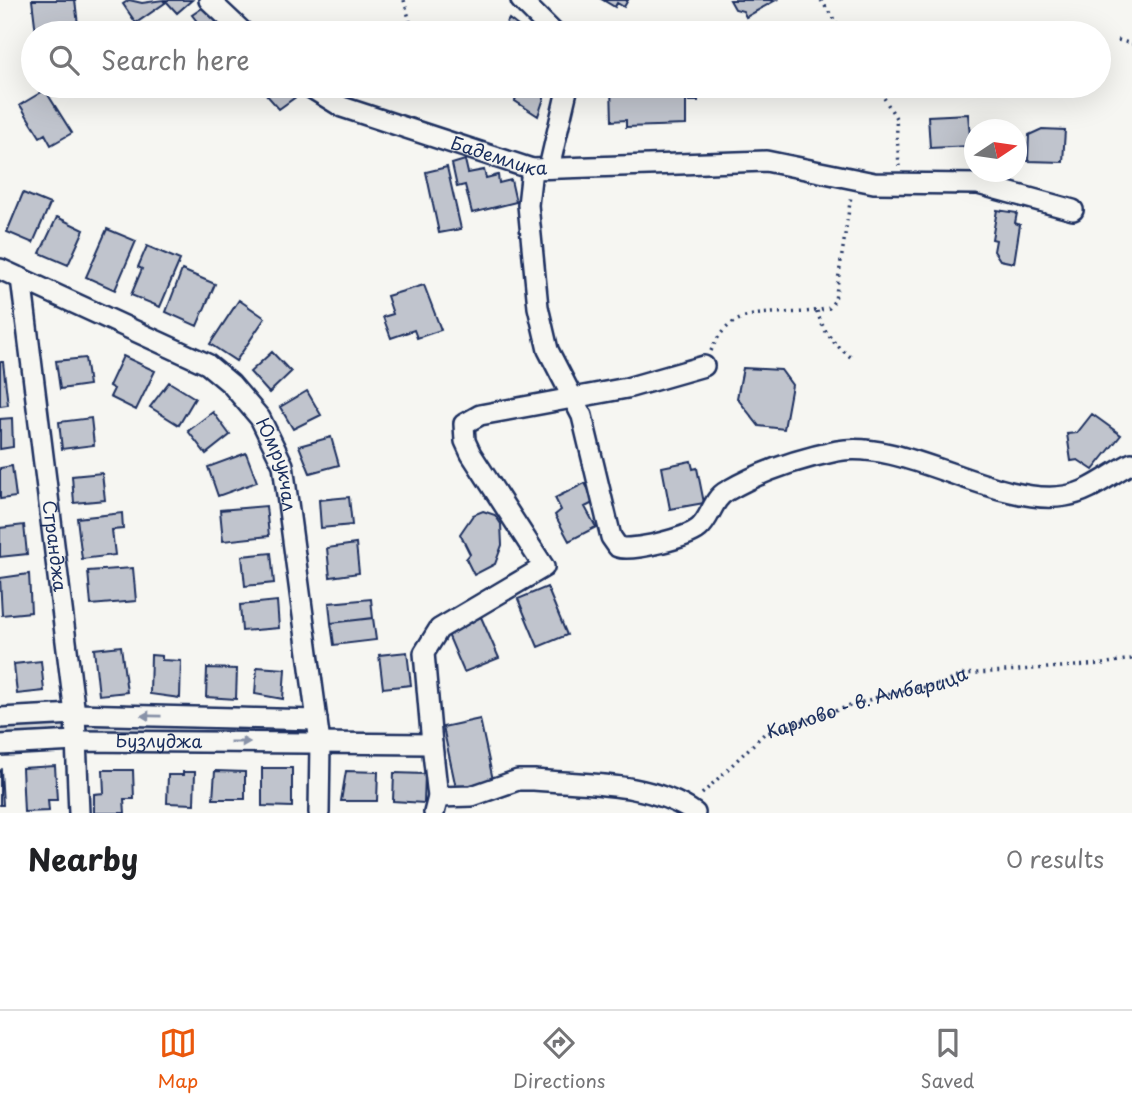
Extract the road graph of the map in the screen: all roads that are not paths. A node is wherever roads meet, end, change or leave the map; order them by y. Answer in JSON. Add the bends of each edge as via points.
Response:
{"nodes":[{"id":1,"x":209,"y":0,"type":"edge"},
{"id":2,"x":521,"y":0,"type":"edge"},
{"id":3,"x":231,"y":21,"type":"edge"},
{"id":4,"x":542,"y":21,"type":"edge"},
{"id":5,"x":327,"y":98,"type":"edge"},
{"id":6,"x":564,"y":98,"type":"edge"},
{"id":7,"x":540,"y":169,"type":"junction"},
{"id":8,"x":1073,"y":210,"type":"dead end"},
{"id":9,"x":0,"y":269,"type":"edge"},
{"id":10,"x":21,"y":278,"type":"junction"},
{"id":11,"x":704,"y":366,"type":"road end"},
{"id":12,"x":570,"y":396,"type":"junction"},
{"id":13,"x":1132,"y":463,"type":"edge"},
{"id":14,"x":75,"y":715,"type":"junction"},
{"id":15,"x":0,"y":718,"type":"edge"},
{"id":16,"x":317,"y":720,"type":"junction"},
{"id":17,"x":76,"y":741,"type":"junction"},
{"id":18,"x":320,"y":743,"type":"junction"},
{"id":19,"x":432,"y":744,"type":"junction"},
{"id":20,"x":0,"y":745,"type":"edge"},
{"id":21,"x":436,"y":805,"type":"edge"},
{"id":22,"x":692,"y":811,"type":"edge"},
{"id":23,"x":79,"y":813,"type":"edge"},
{"id":24,"x":319,"y":813,"type":"edge"}],
"edges":[{"from":1,"to":3,"type":"street"},
{"from":2,"to":4,"type":"street"},
{"from":5,"to":7,"type":"street","name":"Бадемлика","via":[[342,107]]},
{"from":6,"to":7,"type":"street"},
{"from":7,"to":8,"type":"street","name":"Бадемлика","via":[[766,161],[900,186],[978,184]]},
{"from":7,"to":12,"type":"street","via":[[528,205],[538,307],[548,350]]},
{"from":9,"to":10,"type":"street","name":"Юмрукчал"},
{"from":10,"to":14,"type":"street","name":"Странджа"},
{"from":10,"to":16,"type":"street","name":"Юмрукчал","via":[[207,364],[260,418],[283,464]]},
{"from":11,"to":12,"type":"street","via":[[627,388]]},
{"from":12,"to":13,"type":"street","via":[[582,416],[611,537],[626,550],[696,530],[725,492],[781,464],[840,450],[881,453],[1027,494],[1063,496],[1087,489]]},
{"from":12,"to":19,"type":"street","via":[[480,415],[464,424],[471,454],[544,567],[439,629],[429,644],[424,653]]},
{"from":14,"to":15,"type":"street","name":"Бузлуджа"},
{"from":16,"to":14,"type":"street","name":"Бузлуджа","one_way":true},
{"from":14,"to":17,"type":"street","name":"Странджа"},
{"from":16,"to":18,"type":"street","name":"Юмрукчал"},
{"from":17,"to":18,"type":"street","name":"Бузлуджа","one_way":true},
{"from":17,"to":20,"type":"street","name":"Бузлуджа"},
{"from":17,"to":23,"type":"street","name":"Странджа"},
{"from":18,"to":19,"type":"street","name":"Бузлуджа"},
{"from":18,"to":24,"type":"street","name":"Юмрукчал"},
{"from":19,"to":21,"type":"street"},
{"from":21,"to":22,"type":"street","via":[[503,784],[534,780],[636,789]]}]}
